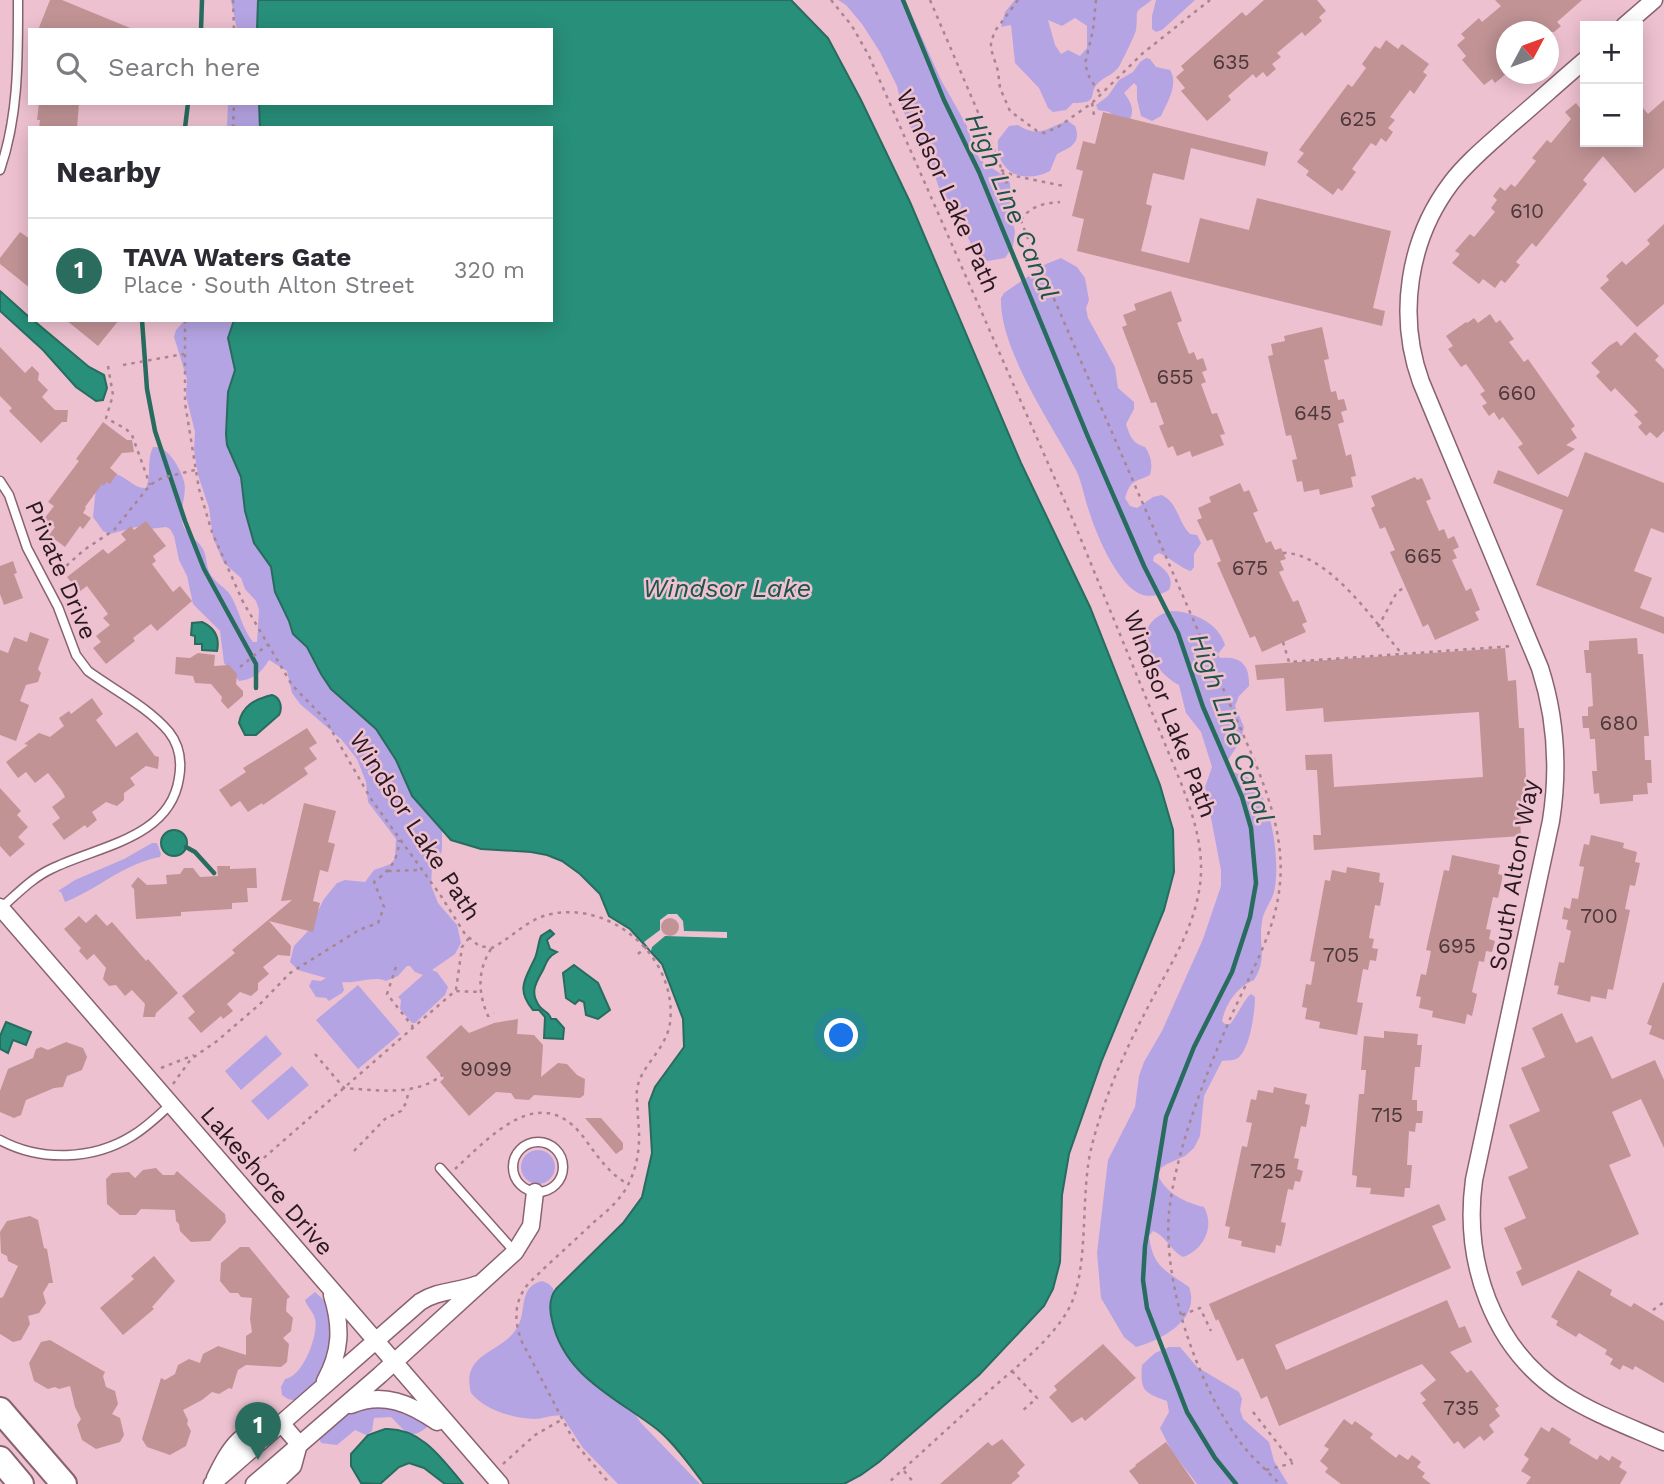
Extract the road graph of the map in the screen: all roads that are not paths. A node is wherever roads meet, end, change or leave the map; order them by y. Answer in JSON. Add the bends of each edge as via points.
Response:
{"nodes":[{"id":1,"x":18,"y":0,"type":"edge"},
{"id":2,"x":1654,"y":0,"type":"edge"},
{"id":3,"x":1630,"y":21,"type":"edge"},
{"id":4,"x":1580,"y":64,"type":"edge"},
{"id":5,"x":0,"y":170,"type":"edge"},
{"id":6,"x":0,"y":481,"type":"edge"},
{"id":7,"x":0,"y":907,"type":"edge"},
{"id":8,"x":167,"y":1099,"type":"junction"},
{"id":9,"x":0,"y":1140,"type":"edge"},
{"id":10,"x":440,"y":1168,"type":"dead end"},
{"id":11,"x":535,"y":1192,"type":"junction"},
{"id":12,"x":515,"y":1252,"type":"junction"},
{"id":13,"x":486,"y":1279,"type":"junction"},
{"id":14,"x":329,"y":1286,"type":"junction"},
{"id":15,"x":375,"y":1340,"type":"junction"},
{"id":16,"x":394,"y":1363,"type":"junction"},
{"id":17,"x":320,"y":1389,"type":"junction"},
{"id":18,"x":0,"y":1410,"type":"edge"},
{"id":19,"x":339,"y":1410,"type":"junction"},
{"id":20,"x":281,"y":1423,"type":"junction"},
{"id":21,"x":458,"y":1437,"type":"junction"},
{"id":22,"x":1664,"y":1443,"type":"edge"},
{"id":23,"x":299,"y":1444,"type":"junction"},
{"id":24,"x":0,"y":1459,"type":"edge"},
{"id":25,"x":495,"y":1479,"type":"edge"},
{"id":26,"x":21,"y":1484,"type":"edge"},
{"id":27,"x":64,"y":1484,"type":"edge"},
{"id":28,"x":212,"y":1484,"type":"edge"},
{"id":29,"x":254,"y":1484,"type":"edge"},
{"id":30,"x":274,"y":1484,"type":"edge"}],
"edges":[{"from":1,"to":5,"type":"lane","via":[[15,100]]},
{"from":2,"to":3,"type":"street"},
{"from":4,"to":22,"type":"street","name":"South Alton Way","via":[[1478,154],[1433,210],[1415,258],[1409,291],[1411,343],[1420,379],[1544,680],[1556,762],[1554,800],[1475,1172],[1474,1258],[1502,1329],[1539,1375],[1575,1401]]},
{"from":6,"to":7,"type":"lane","name":"Private Drive","via":[[80,663],[167,730],[179,752],[180,769],[174,798],[156,819],[123,842],[47,871]]},
{"from":7,"to":8,"type":"street","name":"Lakeshore Drive"},
{"from":8,"to":9,"type":"lane","via":[[131,1136],[91,1152],[41,1154]]},
{"from":8,"to":14,"type":"street","name":"Lakeshore Drive"},
{"from":10,"to":12,"type":"lane"},
{"from":11,"to":11,"type":"lane","via":[[551,1189],[562,1172],[559,1155],[544,1143],[527,1145],[514,1162],[518,1181]]},
{"from":11,"to":12,"type":"street","via":[[531,1226]]},
{"from":12,"to":13,"type":"street"},
{"from":13,"to":15,"type":"street","via":[[429,1296]]},
{"from":13,"to":16,"type":"street"},
{"from":14,"to":15,"type":"street","name":"Lakeshore Drive"},
{"from":14,"to":17,"type":"street","via":[[339,1343]]},
{"from":15,"to":16,"type":"street","name":"Lakeshore Drive"},
{"from":15,"to":17,"type":"street"},
{"from":16,"to":19,"type":"street"},
{"from":16,"to":21,"type":"street","name":"Lakeshore Drive"},
{"from":17,"to":20,"type":"street"},
{"from":18,"to":27,"type":"main road"},
{"from":19,"to":21,"type":"street","via":[[370,1399],[400,1401]]},
{"from":19,"to":23,"type":"street"},
{"from":20,"to":23,"type":"street"},
{"from":20,"to":28,"type":"street","via":[[259,1426],[233,1446]]},
{"from":21,"to":25,"type":"street","name":"Lakeshore Drive"},
{"from":23,"to":29,"type":"street"},
{"from":23,"to":30,"type":"street","via":[[293,1466]]},
{"from":24,"to":26,"type":"main road"}]}
